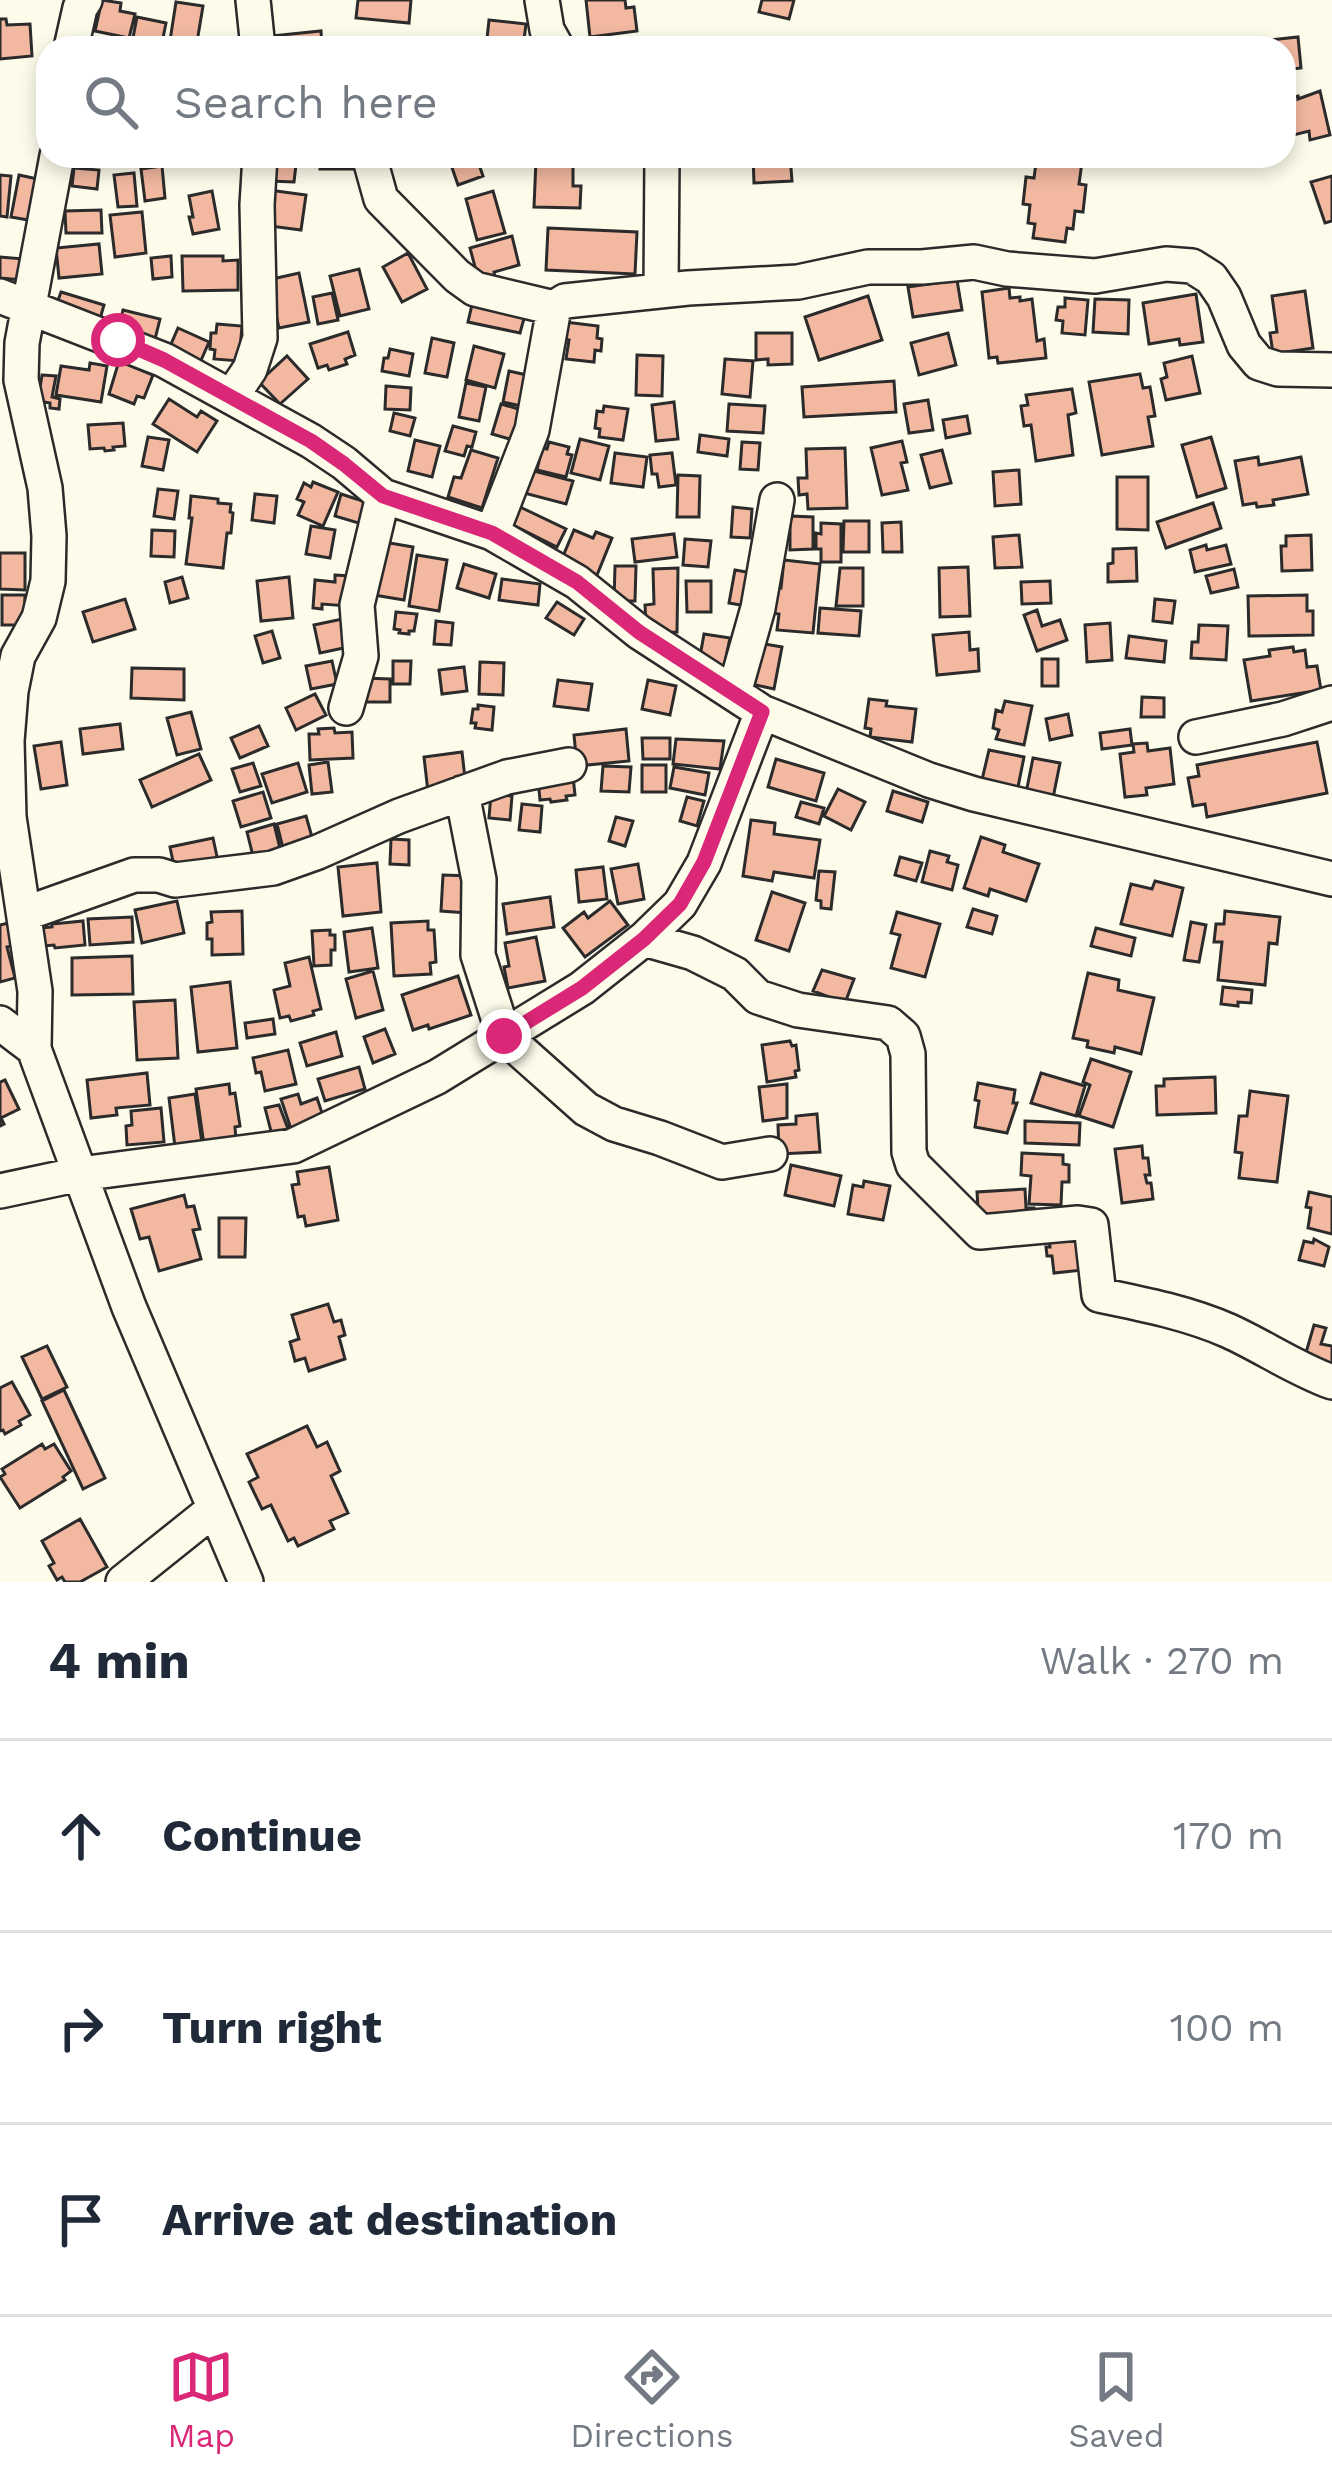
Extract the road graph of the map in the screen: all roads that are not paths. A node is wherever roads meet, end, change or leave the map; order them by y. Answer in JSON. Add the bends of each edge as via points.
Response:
{"nodes":[{"id":1,"x":85,"y":0,"type":"edge"},
{"id":2,"x":253,"y":0,"type":"edge"},
{"id":3,"x":542,"y":0,"type":"edge"},
{"id":4,"x":74,"y":36,"type":"edge"},
{"id":5,"x":257,"y":36,"type":"edge"},
{"id":6,"x":551,"y":36,"type":"edge"},
{"id":7,"x":54,"y":168,"type":"edge"},
{"id":8,"x":259,"y":168,"type":"edge"},
{"id":9,"x":372,"y":168,"type":"edge"},
{"id":10,"x":662,"y":168,"type":"edge"},
{"id":11,"x":661,"y":290,"type":"junction"},
{"id":12,"x":15,"y":302,"type":"edge"},
{"id":13,"x":554,"y":308,"type":"junction"},
{"id":14,"x":1332,"y":370,"type":"edge"},
{"id":15,"x":232,"y":396,"type":"junction"},
{"id":16,"x":383,"y":496,"type":"junction"},
{"id":17,"x":778,"y":500,"type":"dead end"},
{"id":18,"x":492,"y":533,"type":"junction"},
{"id":19,"x":734,"y":693,"type":"junction"},
{"id":20,"x":1332,"y":703,"type":"edge"},
{"id":21,"x":346,"y":708,"type":"dead end"},
{"id":22,"x":762,"y":712,"type":"junction"},
{"id":23,"x":1196,"y":737,"type":"dead end"},
{"id":24,"x":569,"y":765,"type":"dead end"},
{"id":25,"x":462,"y":793,"type":"junction"},
{"id":26,"x":1332,"y":879,"type":"edge"},
{"id":27,"x":24,"y":914,"type":"junction"},
{"id":28,"x":644,"y":939,"type":"junction"},
{"id":29,"x":0,"y":1023,"type":"edge"},
{"id":30,"x":504,"y":1036,"type":"junction"},
{"id":31,"x":34,"y":1049,"type":"junction"},
{"id":32,"x":770,"y":1154,"type":"dead end"},
{"id":33,"x":80,"y":1174,"type":"junction"},
{"id":34,"x":0,"y":1191,"type":"edge"},
{"id":35,"x":1332,"y":1382,"type":"edge"},
{"id":36,"x":214,"y":1510,"type":"junction"},
{"id":37,"x":122,"y":1582,"type":"edge"},
{"id":38,"x":246,"y":1582,"type":"edge"}],
"edges":[{"from":1,"to":4,"type":"street"},
{"from":2,"to":5,"type":"street"},
{"from":3,"to":6,"type":"street"},
{"from":7,"to":12,"type":"street"},
{"from":8,"to":15,"type":"street","via":[[260,338]]},
{"from":9,"to":13,"type":"street","via":[[380,199],[457,276],[475,289]]},
{"from":10,"to":11,"type":"street"},
{"from":11,"to":13,"type":"street"},
{"from":11,"to":14,"type":"street","via":[[974,262],[1096,276],[1192,266],[1224,297],[1259,363]]},
{"from":12,"to":15,"type":"street","via":[[164,360]]},
{"from":12,"to":27,"type":"street","via":[[49,536],[47,581],[18,656],[7,741]]},
{"from":13,"to":18,"type":"street","via":[[532,430]]},
{"from":15,"to":16,"type":"street","via":[[311,441]]},
{"from":16,"to":18,"type":"street"},
{"from":16,"to":21,"type":"street","via":[[357,605],[361,656]]},
{"from":17,"to":19,"type":"street"},
{"from":18,"to":19,"type":"street","via":[[577,582]]},
{"from":19,"to":22,"type":"street"},
{"from":20,"to":23,"type":"street"},
{"from":22,"to":26,"type":"street","via":[[974,794]]},
{"from":22,"to":28,"type":"street","via":[[704,862],[680,904]]},
{"from":24,"to":25,"type":"street"},
{"from":25,"to":27,"type":"street","via":[[273,868],[176,880],[134,875]]},
{"from":25,"to":30,"type":"street","via":[[478,880],[478,956]]},
{"from":27,"to":31,"type":"street"},
{"from":28,"to":30,"type":"street"},
{"from":28,"to":35,"type":"street","via":[[735,974],[758,997],[888,1023],[903,1036],[913,1165],[980,1232],[1091,1226],[1099,1294],[1223,1328]]},
{"from":29,"to":31,"type":"street"},
{"from":30,"to":32,"type":"street","via":[[614,1124],[722,1162]]},
{"from":30,"to":33,"type":"street","via":[[293,1146]]},
{"from":31,"to":33,"type":"street"},
{"from":33,"to":34,"type":"street"},
{"from":33,"to":36,"type":"street"},
{"from":36,"to":37,"type":"street"},
{"from":36,"to":38,"type":"street"}]}
